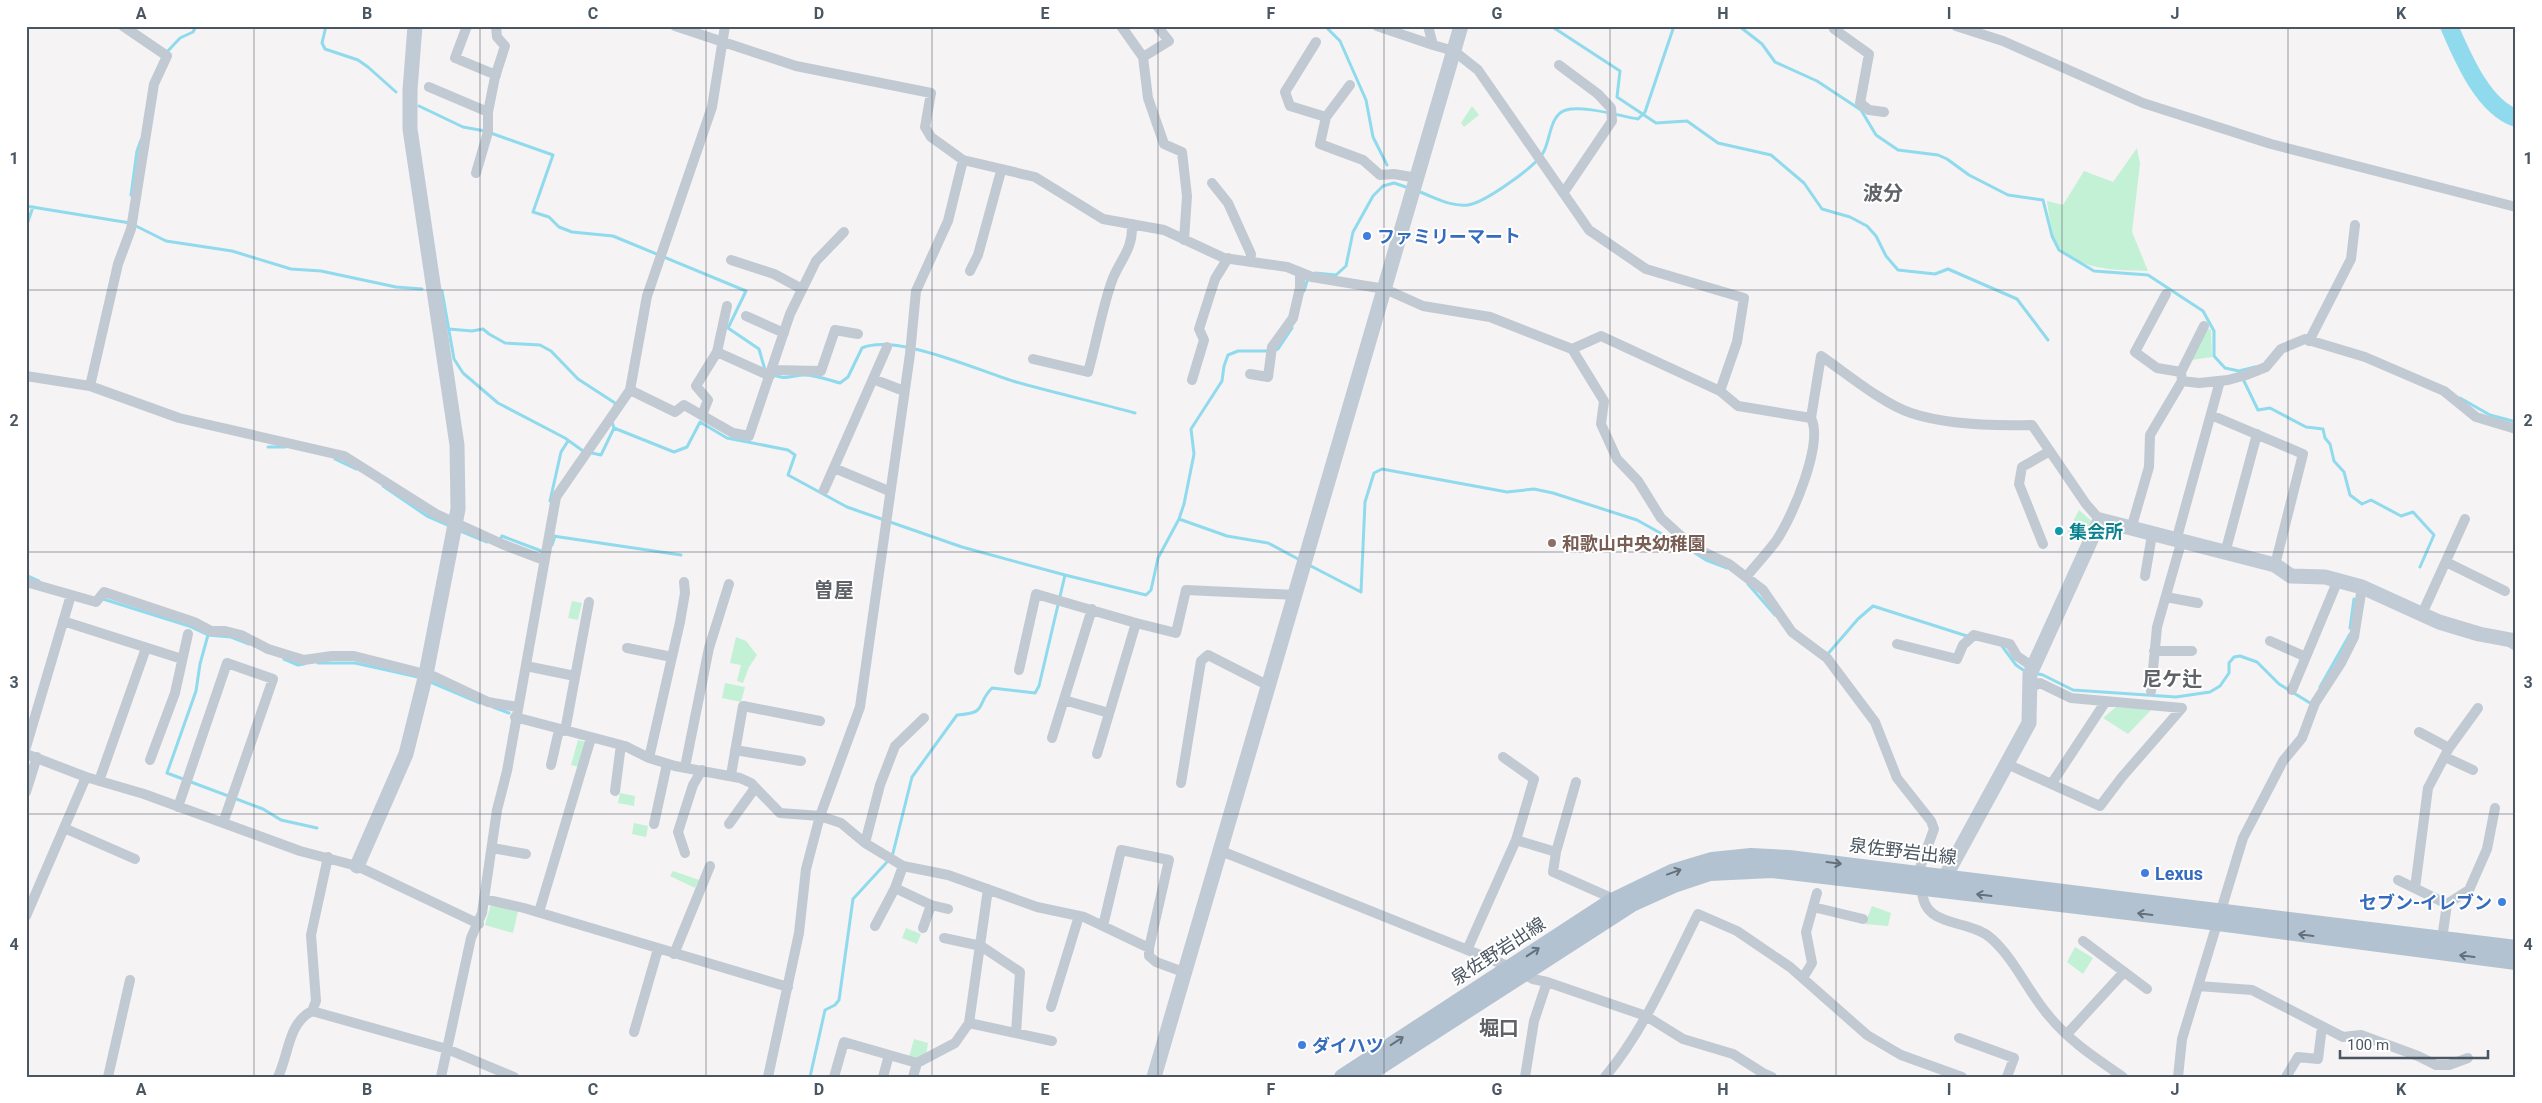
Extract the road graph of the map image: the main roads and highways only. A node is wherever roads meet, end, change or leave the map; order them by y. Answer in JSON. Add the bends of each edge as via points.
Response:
{"nodes":[{"id":1,"x":1920,"y":880,"type":"junction"},
{"id":2,"x":2219,"y":917,"type":"junction"},
{"id":3,"x":2516,"y":948,"type":"edge"},
{"id":4,"x":2516,"y":962,"type":"edge"},
{"id":5,"x":1517,"y":970,"type":"junction"},
{"id":6,"x":1342,"y":1077,"type":"edge"},
{"id":7,"x":1364,"y":1077,"type":"edge"}],
"edges":[{"from":1,"to":2,"type":"main road","name":"泉佐野岩出線"},
{"from":1,"to":5,"type":"main road","name":"泉佐野岩出線","via":[[1772,870],[1710,873],[1632,904]]},
{"from":5,"to":1,"type":"main road","name":"泉佐野岩出線","one_way":true,"via":[[1610,902],[1672,872],[1712,860],[1751,856],[1789,858]]},
{"from":2,"to":3,"type":"main road","name":"泉佐野岩出線"},
{"from":4,"to":2,"type":"main road","name":"泉佐野岩出線","one_way":true},
{"from":6,"to":5,"type":"main road","name":"泉佐野岩出線","one_way":true},
{"from":5,"to":7,"type":"main road","name":"泉佐野岩出線"}]}
